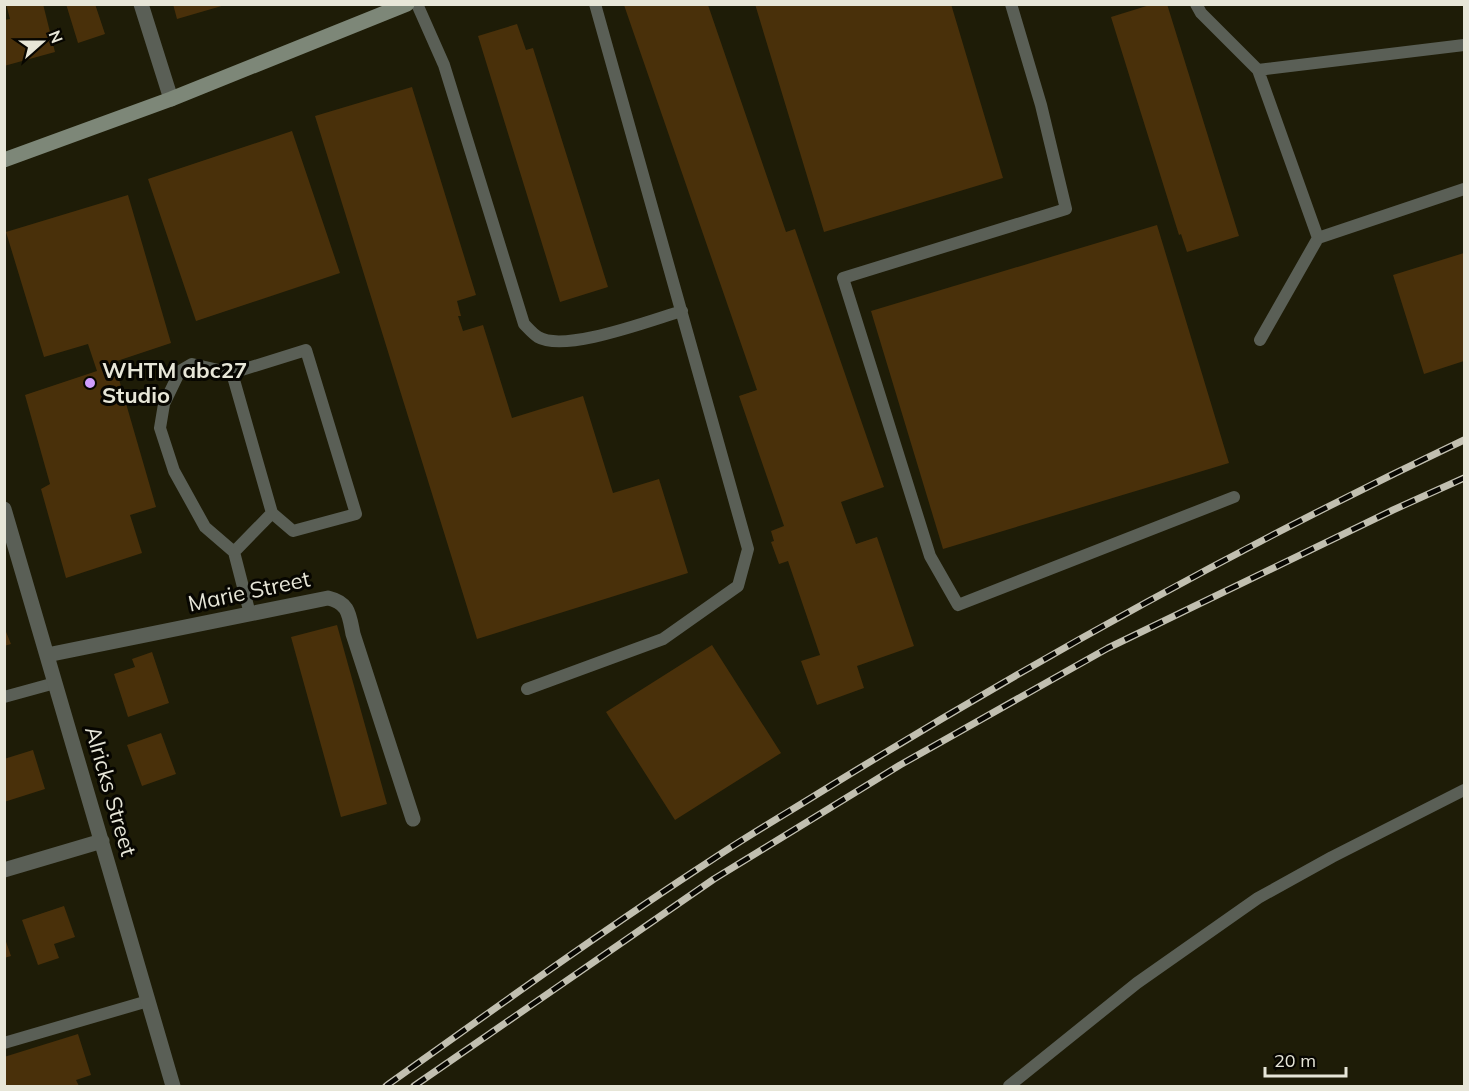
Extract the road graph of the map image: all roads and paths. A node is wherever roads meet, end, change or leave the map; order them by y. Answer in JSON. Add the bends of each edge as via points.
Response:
{"nodes":[{"id":1,"x":141,"y":4,"type":"edge"},
{"id":2,"x":408,"y":4,"type":"edge"},
{"id":3,"x":417,"y":4,"type":"edge"},
{"id":4,"x":596,"y":4,"type":"edge"},
{"id":5,"x":1011,"y":4,"type":"edge"},
{"id":6,"x":1196,"y":4,"type":"edge"},
{"id":7,"x":1464,"y":45,"type":"edge"},
{"id":8,"x":1258,"y":70,"type":"junction"},
{"id":9,"x":171,"y":99,"type":"junction"},
{"id":10,"x":4,"y":160,"type":"edge"},
{"id":11,"x":1464,"y":189,"type":"edge"},
{"id":12,"x":1318,"y":238,"type":"junction"},
{"id":13,"x":681,"y":311,"type":"junction"},
{"id":14,"x":1260,"y":340,"type":"dead end"},
{"id":15,"x":232,"y":373,"type":"junction"},
{"id":16,"x":1234,"y":497,"type":"dead end"},
{"id":17,"x":272,"y":513,"type":"junction"},
{"id":18,"x":5,"y":514,"type":"edge"},
{"id":19,"x":234,"y":552,"type":"junction"},
{"id":20,"x":250,"y":614,"type":"junction"},
{"id":21,"x":47,"y":655,"type":"junction"},
{"id":22,"x":55,"y":682,"type":"junction"},
{"id":23,"x":527,"y":689,"type":"dead end"},
{"id":24,"x":4,"y":697,"type":"edge"},
{"id":25,"x":1464,"y":790,"type":"edge"},
{"id":26,"x":413,"y":819,"type":"dead end"},
{"id":27,"x":102,"y":840,"type":"junction"},
{"id":28,"x":4,"y":870,"type":"edge"},
{"id":29,"x":148,"y":1001,"type":"junction"},
{"id":30,"x":4,"y":1043,"type":"edge"},
{"id":31,"x":173,"y":1086,"type":"edge"},
{"id":32,"x":1009,"y":1086,"type":"edge"}],
"edges":[{"from":1,"to":9,"type":"street"},
{"from":2,"to":9,"type":"street"},
{"from":3,"to":13,"type":"lane","via":[[444,65],[524,324],[538,338],[562,343]]},
{"from":4,"to":13,"type":"lane"},
{"from":5,"to":16,"type":"lane","via":[[1066,209],[843,278],[930,556],[958,604]]},
{"from":6,"to":8,"type":"lane","via":[[1200,13]]},
{"from":7,"to":8,"type":"lane"},
{"from":8,"to":12,"type":"lane"},
{"from":9,"to":10,"type":"street"},
{"from":11,"to":12,"type":"lane"},
{"from":12,"to":14,"type":"lane"},
{"from":13,"to":23,"type":"lane","via":[[748,549],[738,586],[663,639]]},
{"from":15,"to":17,"type":"lane"},
{"from":15,"to":17,"type":"lane","via":[[306,350],[356,514],[293,531]]},
{"from":15,"to":19,"type":"lane","via":[[192,364],[180,371],[164,404],[160,428],[174,471],[205,527]]},
{"from":17,"to":19,"type":"lane"},
{"from":18,"to":21,"type":"street","name":"Alricks Street"},
{"from":19,"to":20,"type":"lane"},
{"from":20,"to":21,"type":"street","name":"Marie Street"},
{"from":20,"to":26,"type":"street","name":"Marie Street","via":[[328,598],[338,600],[348,610]]},
{"from":21,"to":22,"type":"street","name":"Alricks Street"},
{"from":22,"to":24,"type":"lane"},
{"from":22,"to":27,"type":"street","name":"Alricks Street"},
{"from":25,"to":32,"type":"lane","via":[[1258,898],[1137,983]]},
{"from":27,"to":28,"type":"street"},
{"from":27,"to":29,"type":"street","name":"Alricks Street"},
{"from":29,"to":30,"type":"lane"},
{"from":29,"to":31,"type":"street","name":"Alricks Street"}]}
